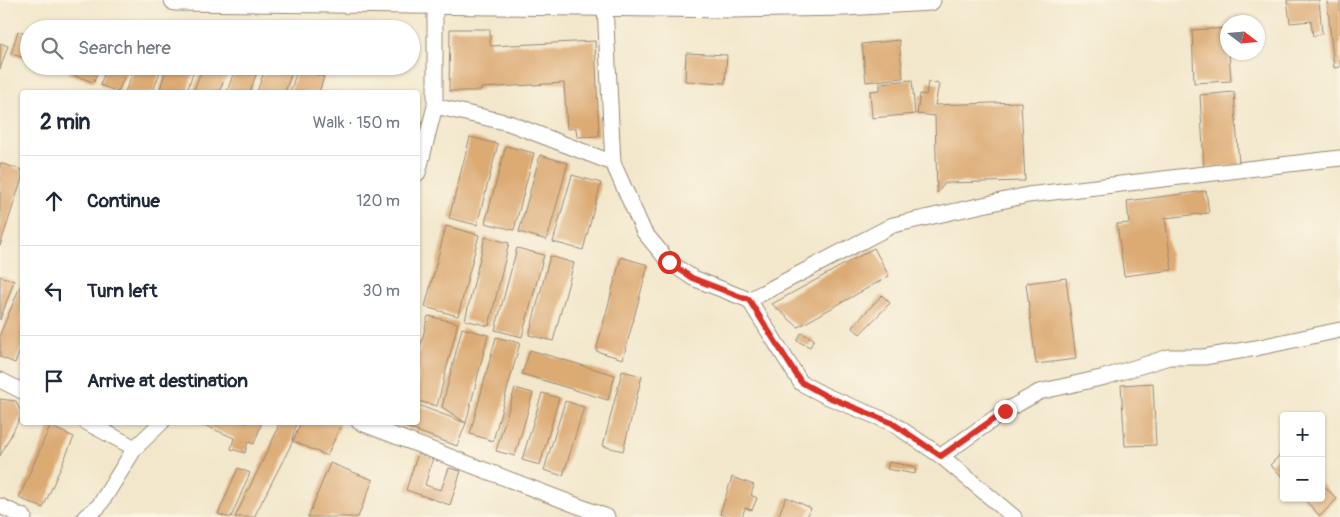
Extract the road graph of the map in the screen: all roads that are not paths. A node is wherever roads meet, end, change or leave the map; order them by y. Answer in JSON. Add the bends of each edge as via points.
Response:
{"nodes":[{"id":1,"x":175,"y":0,"type":"edge"},
{"id":2,"x":930,"y":0,"type":"edge"},
{"id":3,"x":435,"y":4,"type":"junction"},
{"id":4,"x":605,"y":6,"type":"junction"},
{"id":5,"x":435,"y":106,"type":"junction"},
{"id":6,"x":1340,"y":158,"type":"edge"},
{"id":7,"x":613,"y":163,"type":"junction"},
{"id":8,"x":420,"y":165,"type":"edge"},
{"id":9,"x":749,"y":300,"type":"junction"},
{"id":10,"x":1340,"y":330,"type":"edge"},
{"id":11,"x":0,"y":380,"type":"edge"},
{"id":12,"x":20,"y":390,"type":"edge"},
{"id":13,"x":92,"y":425,"type":"edge"},
{"id":14,"x":159,"y":425,"type":"edge"},
{"id":15,"x":366,"y":425,"type":"edge"},
{"id":16,"x":135,"y":448,"type":"junction"},
{"id":17,"x":941,"y":456,"type":"junction"},
{"id":18,"x":0,"y":506,"type":"edge"},
{"id":19,"x":24,"y":517,"type":"edge"},
{"id":20,"x":85,"y":517,"type":"edge"},
{"id":21,"x":607,"y":517,"type":"edge"},
{"id":22,"x":1014,"y":517,"type":"edge"}],
"edges":[{"from":1,"to":3,"type":"main road"},
{"from":2,"to":4,"type":"main road","via":[[734,7]]},
{"from":3,"to":4,"type":"main road"},
{"from":3,"to":5,"type":"street"},
{"from":4,"to":7,"type":"street"},
{"from":5,"to":7,"type":"street","via":[[509,123]]},
{"from":5,"to":8,"type":"street"},
{"from":6,"to":9,"type":"street","via":[[1028,195],[893,225]]},
{"from":7,"to":9,"type":"street","via":[[644,232],[669,262],[692,278]]},
{"from":9,"to":17,"type":"street","via":[[801,382],[892,423]]},
{"from":10,"to":17,"type":"street","via":[[1204,358],[1169,357],[1105,377],[1038,392]]},
{"from":11,"to":12,"type":"street"},
{"from":13,"to":16,"type":"street"},
{"from":14,"to":16,"type":"street"},
{"from":15,"to":21,"type":"street"},
{"from":16,"to":20,"type":"street","via":[[98,506]]},
{"from":17,"to":22,"type":"street"},
{"from":18,"to":19,"type":"street"}]}
